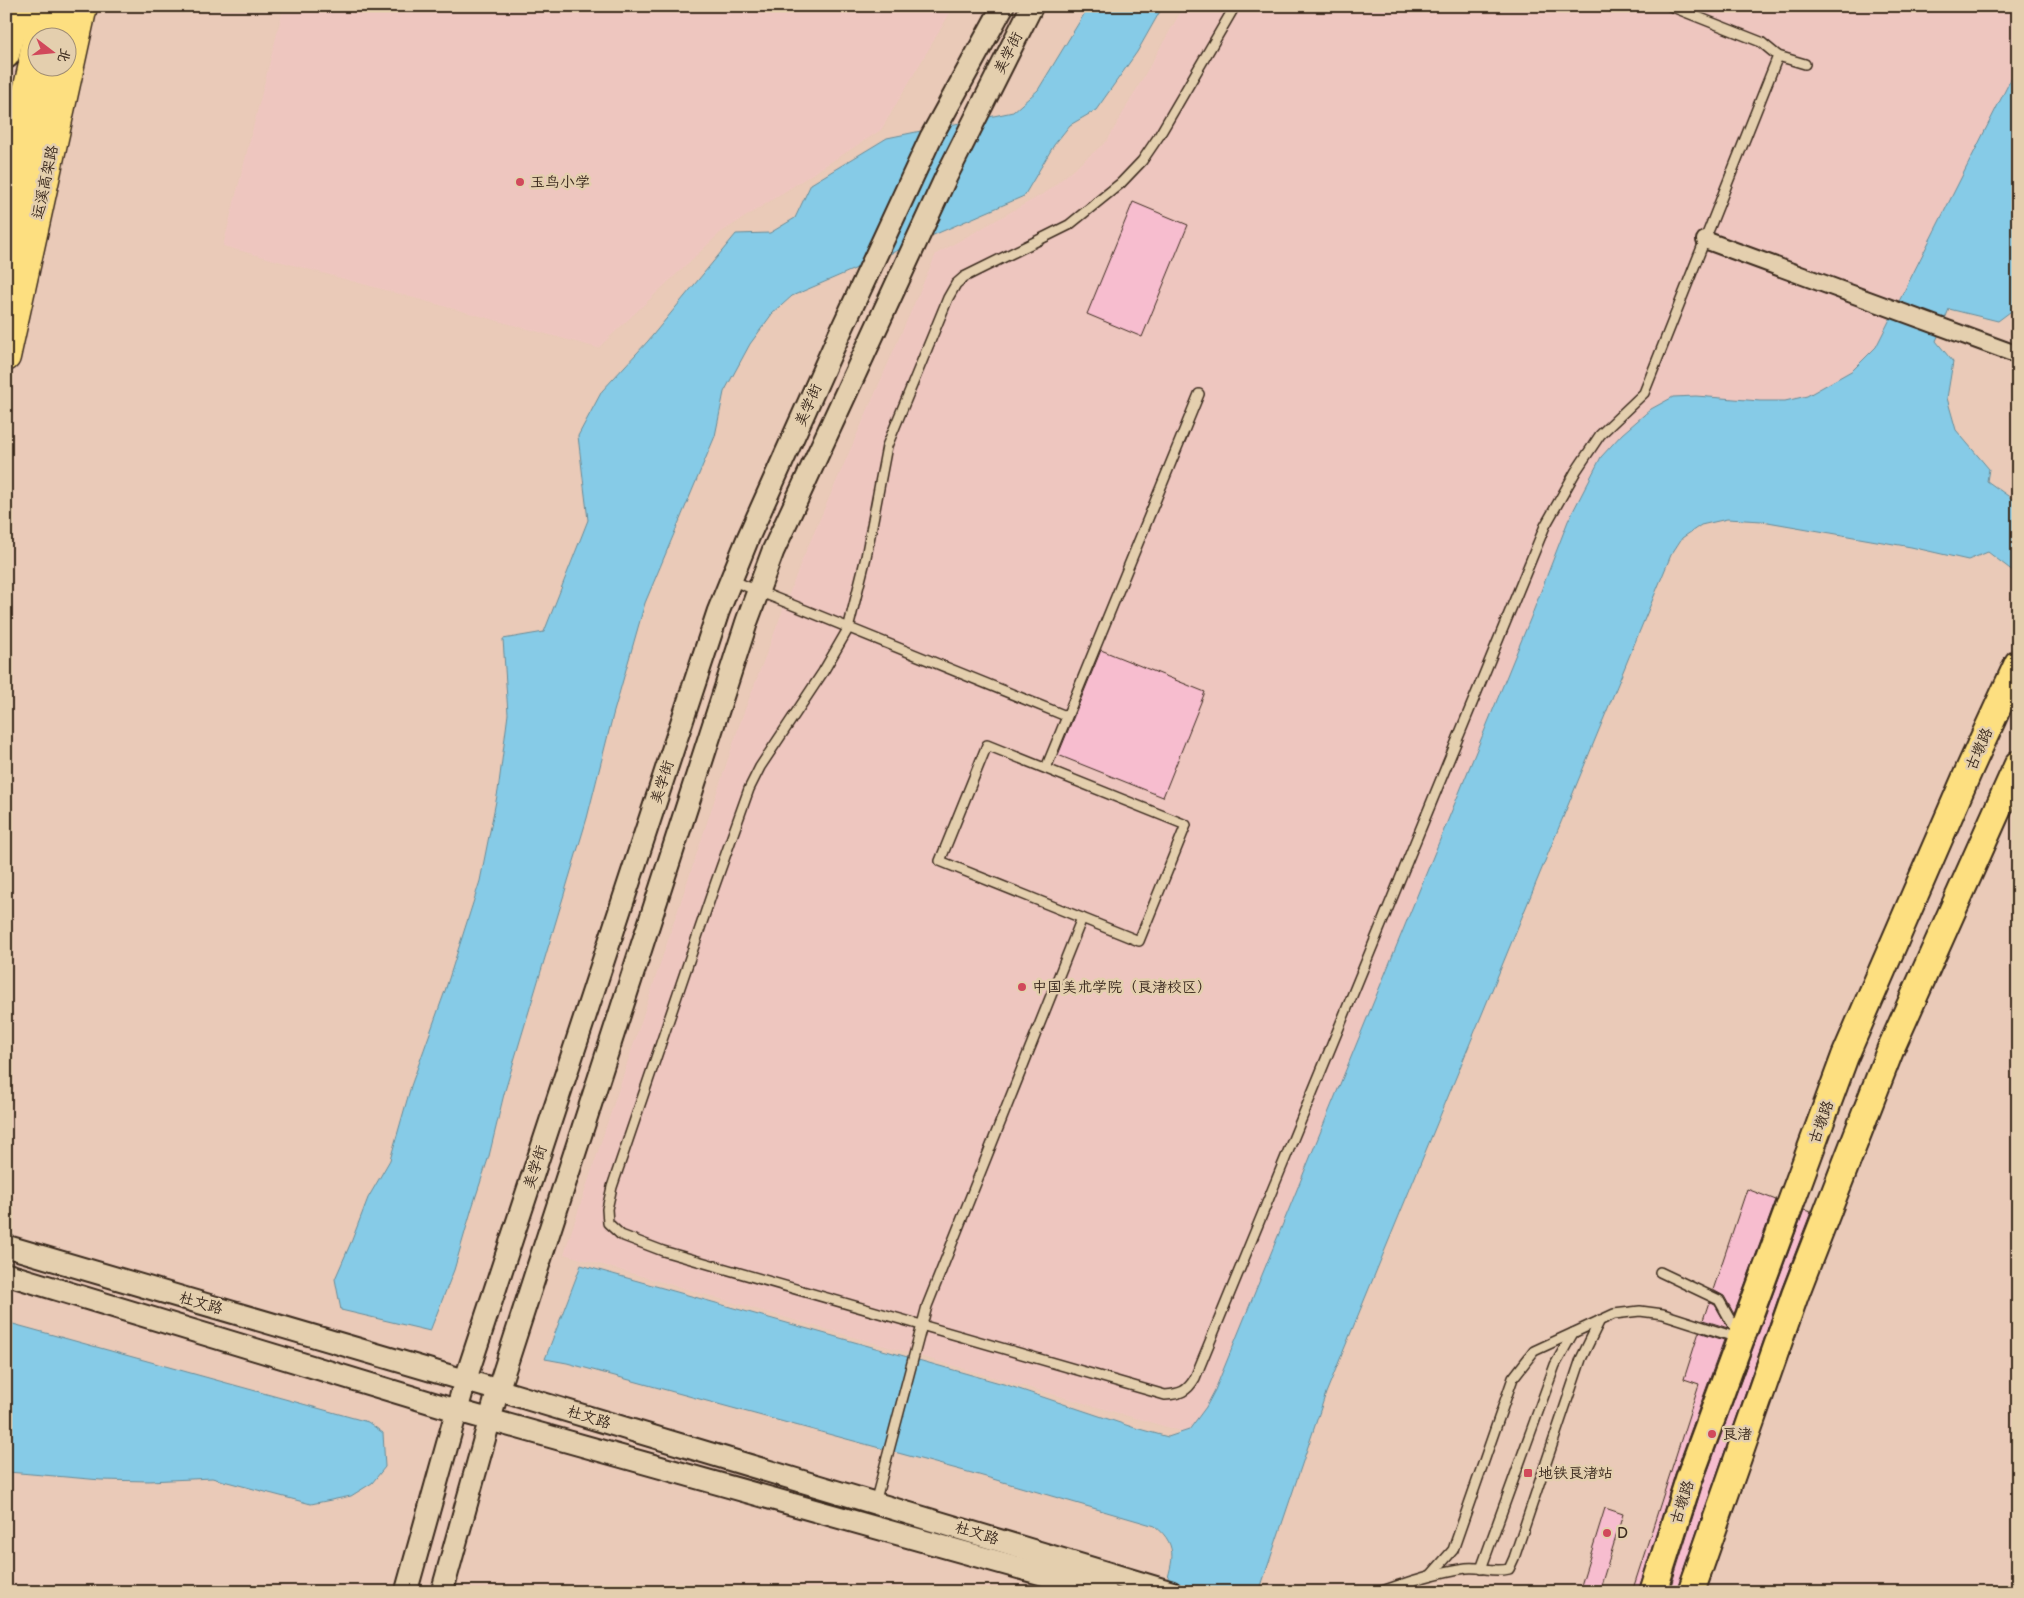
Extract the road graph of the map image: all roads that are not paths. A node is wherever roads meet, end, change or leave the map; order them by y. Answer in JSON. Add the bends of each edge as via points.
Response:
{"nodes":[{"id":1,"x":17,"y":6,"type":"edge"},
{"id":2,"x":42,"y":6,"type":"edge"},
{"id":3,"x":46,"y":6,"type":"edge"},
{"id":4,"x":68,"y":6,"type":"edge"},
{"id":5,"x":84,"y":6,"type":"edge"},
{"id":6,"x":1002,"y":6,"type":"edge"},
{"id":7,"x":1032,"y":6,"type":"edge"},
{"id":8,"x":1235,"y":6,"type":"edge"},
{"id":9,"x":1670,"y":6,"type":"edge"},
{"id":10,"x":41,"y":28,"type":"edge"},
{"id":11,"x":45,"y":28,"type":"edge"},
{"id":12,"x":63,"y":28,"type":"edge"},
{"id":13,"x":73,"y":28,"type":"edge"},
{"id":14,"x":6,"y":55,"type":"edge"},
{"id":15,"x":1778,"y":56,"type":"junction"},
{"id":16,"x":1805,"y":64,"type":"dead end"},
{"id":17,"x":48,"y":78,"type":"edge"},
{"id":18,"x":49,"y":78,"type":"edge"},
{"id":19,"x":50,"y":78,"type":"edge"},
{"id":20,"x":6,"y":185,"type":"edge"},
{"id":21,"x":1705,"y":240,"type":"junction"},
{"id":22,"x":6,"y":281,"type":"edge"},
{"id":23,"x":2018,"y":355,"type":"edge"},
{"id":24,"x":6,"y":358,"type":"edge"},
{"id":25,"x":1199,"y":394,"type":"dead end"},
{"id":26,"x":731,"y":580,"type":"junction"},
{"id":27,"x":758,"y":591,"type":"junction"},
{"id":28,"x":848,"y":629,"type":"junction"},
{"id":29,"x":2018,"y":663,"type":"edge"},
{"id":30,"x":1066,"y":716,"type":"junction"},
{"id":31,"x":2018,"y":764,"type":"edge"},
{"id":32,"x":1046,"y":768,"type":"junction"},
{"id":33,"x":1082,"y":918,"type":"junction"},
{"id":34,"x":6,"y":1246,"type":"edge"},
{"id":35,"x":1660,"y":1272,"type":"dead end"},
{"id":36,"x":6,"y":1274,"type":"edge"},
{"id":37,"x":1600,"y":1320,"type":"junction"},
{"id":38,"x":923,"y":1324,"type":"junction"},
{"id":39,"x":1573,"y":1333,"type":"junction"},
{"id":40,"x":1740,"y":1338,"type":"junction"},
{"id":41,"x":465,"y":1381,"type":"junction"},
{"id":42,"x":498,"y":1390,"type":"junction"},
{"id":43,"x":455,"y":1410,"type":"junction"},
{"id":44,"x":490,"y":1420,"type":"junction"},
{"id":45,"x":875,"y":1503,"type":"junction"},
{"id":46,"x":1481,"y":1569,"type":"junction"},
{"id":47,"x":1431,"y":1575,"type":"junction"},
{"id":48,"x":1111,"y":1586,"type":"edge"},
{"id":49,"x":406,"y":1592,"type":"edge"},
{"id":50,"x":442,"y":1592,"type":"edge"},
{"id":51,"x":1171,"y":1592,"type":"edge"},
{"id":52,"x":1379,"y":1592,"type":"edge"},
{"id":53,"x":1653,"y":1592,"type":"edge"},
{"id":54,"x":1690,"y":1592,"type":"edge"}],
"edges":[{"from":1,"to":14,"type":"main road"},
{"from":2,"to":11,"type":"highway"},
{"from":3,"to":10,"type":"highway"},
{"from":4,"to":12,"type":"main road"},
{"from":5,"to":13,"type":"highway","name":"运溪高架路"},
{"from":6,"to":26,"type":"street","name":"美学街","via":[[931,137]]},
{"from":7,"to":27,"type":"street","name":"美学街","via":[[946,177],[773,551]]},
{"from":8,"to":28,"type":"lane","via":[[1159,136],[1142,161],[1121,182],[1069,225],[964,277],[956,284],[887,446],[866,557]]},
{"from":9,"to":15,"type":"lane","via":[[1761,42]]},
{"from":15,"to":16,"type":"lane"},
{"from":15,"to":21,"type":"lane"},
{"from":17,"to":20,"type":"highway","name":"运溪高架路"},
{"from":18,"to":22,"type":"main road"},
{"from":19,"to":24,"type":"highway","name":"运溪高架路"},
{"from":21,"to":23,"type":"street"},
{"from":21,"to":38,"type":"lane","via":[[1644,393],[1600,435],[1545,526],[1190,1388],[1180,1394],[1165,1395]]},
{"from":25,"to":30,"type":"lane"},
{"from":26,"to":27,"type":"lane"},
{"from":26,"to":41,"type":"street","name":"美学街"},
{"from":27,"to":28,"type":"lane"},
{"from":27,"to":42,"type":"street","name":"美学街"},
{"from":28,"to":30,"type":"lane"},
{"from":28,"to":38,"type":"lane","via":[[749,789],[612,1187],[607,1209],[608,1223],[621,1235],[664,1251]]},
{"from":29,"to":40,"type":"main road","name":"古墩路","via":[[1846,1056]]},
{"from":30,"to":32,"type":"lane"},
{"from":31,"to":54,"type":"main road","via":[[1888,1057],[1795,1295]]},
{"from":32,"to":33,"type":"lane","via":[[1186,825],[1139,942]]},
{"from":32,"to":33,"type":"lane","via":[[987,744],[940,860]]},
{"from":33,"to":38,"type":"lane","via":[[927,1306]]},
{"from":34,"to":41,"type":"street","name":"杜文路"},
{"from":35,"to":40,"type":"lane","via":[[1719,1300]]},
{"from":36,"to":43,"type":"street","name":"杜文路"},
{"from":37,"to":39,"type":"lane"},
{"from":37,"to":40,"type":"lane","via":[[1614,1314],[1640,1311],[1663,1314]]},
{"from":37,"to":46,"type":"lane","via":[[1582,1359],[1509,1569],[1497,1572]]},
{"from":38,"to":45,"type":"lane"},
{"from":39,"to":46,"type":"lane","via":[[1555,1365]]},
{"from":39,"to":47,"type":"lane","via":[[1534,1352],[1513,1378],[1453,1550]]},
{"from":40,"to":53,"type":"main road","name":"古墩路","via":[[1689,1479]]},
{"from":41,"to":42,"type":"street","name":"杜文路"},
{"from":41,"to":43,"type":"street","name":"美学街"},
{"from":42,"to":44,"type":"street","name":"美学街"},
{"from":42,"to":45,"type":"street","name":"杜文路"},
{"from":43,"to":44,"type":"street","name":"杜文路"},
{"from":43,"to":49,"type":"street","name":"美学街"},
{"from":44,"to":48,"type":"street","name":"杜文路"},
{"from":44,"to":50,"type":"street","name":"美学街"},
{"from":45,"to":48,"type":"street","name":"杜文路"},
{"from":46,"to":47,"type":"lane"},
{"from":47,"to":52,"type":"lane"},
{"from":48,"to":51,"type":"street","name":"杜文路","via":[[1138,1582]]}]}
